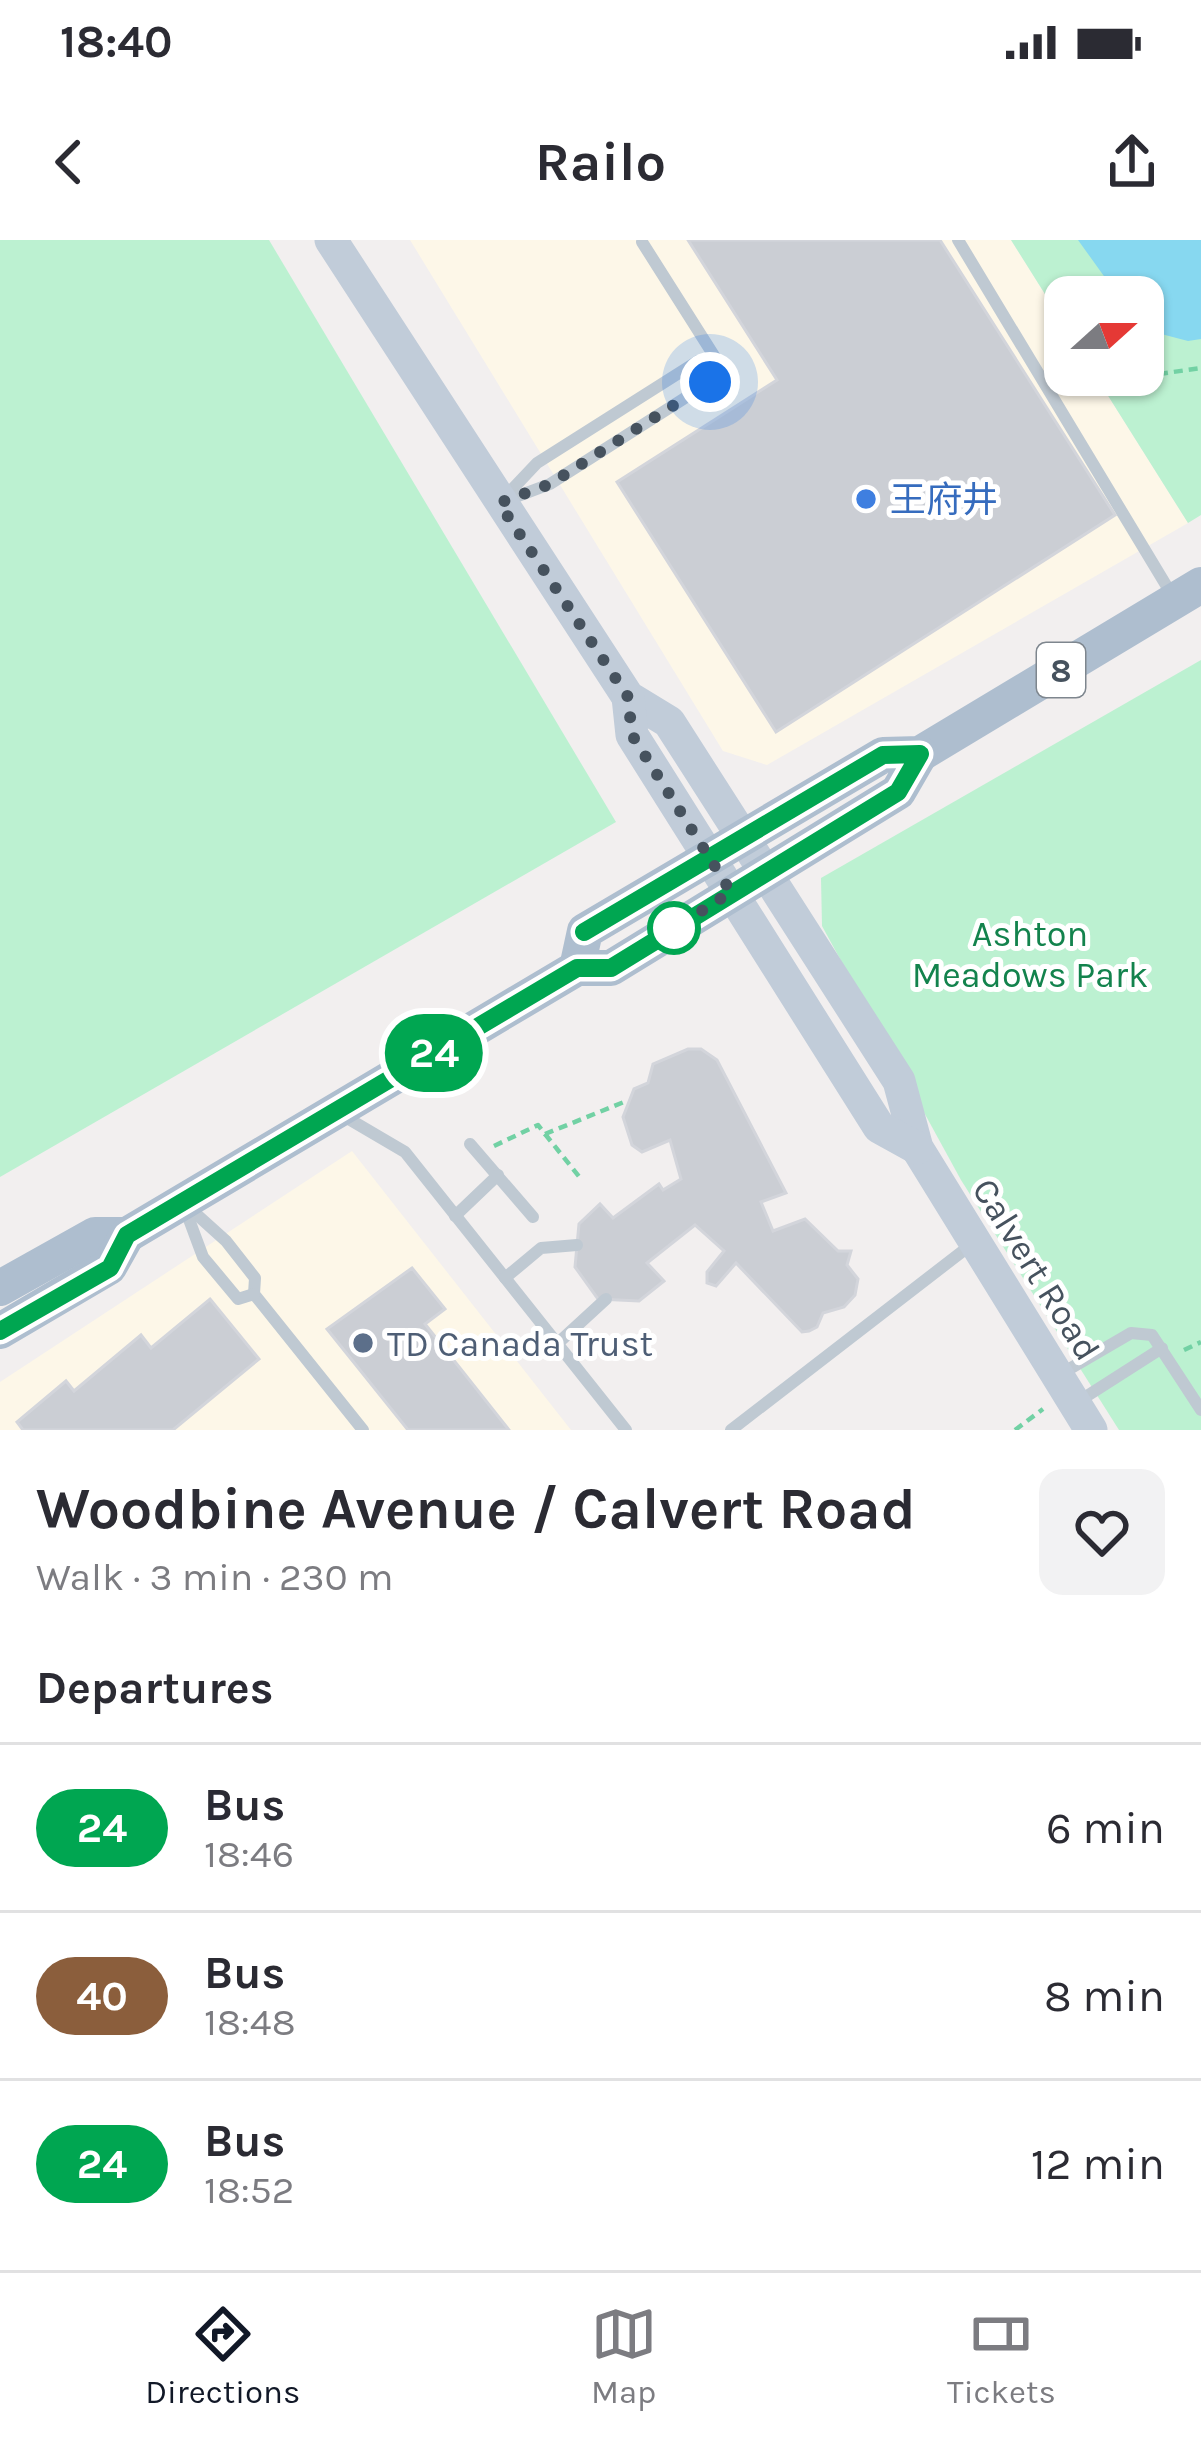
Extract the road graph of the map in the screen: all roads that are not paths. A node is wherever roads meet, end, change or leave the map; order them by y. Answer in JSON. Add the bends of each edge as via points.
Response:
{"nodes":[{"id":1,"x":331,"y":240,"type":"edge"},
{"id":2,"x":958,"y":240,"type":"edge"},
{"id":3,"x":642,"y":242,"type":"edge"},
{"id":4,"x":718,"y":362,"type":"junction"},
{"id":5,"x":499,"y":503,"type":"junction"},
{"id":6,"x":1188,"y":593,"type":"edge"},
{"id":7,"x":628,"y":697,"type":"junction"},
{"id":8,"x":920,"y":754,"type":"junction"},
{"id":9,"x":742,"y":836,"type":"junction"},
{"id":10,"x":708,"y":855,"type":"junction"},
{"id":11,"x":765,"y":872,"type":"junction"},
{"id":12,"x":731,"y":892,"type":"junction"},
{"id":13,"x":577,"y":968,"type":"junction"},
{"id":14,"x":336,"y":1111,"type":"junction"},
{"id":15,"x":917,"y":1148,"type":"junction"},
{"id":16,"x":474,"y":1149,"type":"road end"},
{"id":17,"x":498,"y":1175,"type":"junction"},
{"id":18,"x":183,"y":1202,"type":"junction"},
{"id":19,"x":455,"y":1216,"type":"junction"},
{"id":20,"x":533,"y":1217,"type":"dead end"},
{"id":21,"x":127,"y":1235,"type":"junction"},
{"id":22,"x":975,"y":1241,"type":"junction"},
{"id":23,"x":577,"y":1245,"type":"dead end"},
{"id":24,"x":505,"y":1278,"type":"junction"},
{"id":25,"x":0,"y":1288,"type":"edge"},
{"id":26,"x":254,"y":1294,"type":"junction"},
{"id":27,"x":606,"y":1299,"type":"dead end"},
{"id":28,"x":0,"y":1331,"type":"edge"},
{"id":29,"x":557,"y":1344,"type":"junction"},
{"id":30,"x":1162,"y":1348,"type":"junction"},
{"id":31,"x":1073,"y":1401,"type":"edge"},
{"id":32,"x":1201,"y":1410,"type":"edge"},
{"id":33,"x":363,"y":1430,"type":"edge"},
{"id":34,"x":626,"y":1430,"type":"edge"},
{"id":35,"x":731,"y":1430,"type":"edge"}],
"edges":[{"from":1,"to":5,"type":"street"},
{"from":2,"to":6,"type":"lane"},
{"from":3,"to":4,"type":"lane"},
{"from":4,"to":5,"type":"lane","via":[[710,382],[550,484]]},
{"from":4,"to":5,"type":"lane","via":[[698,361],[537,463]]},
{"from":5,"to":7,"type":"street"},
{"from":6,"to":8,"type":"main road","number":"8"},
{"from":7,"to":9,"type":"street","name":"Calvert Road","via":[[669,722]]},
{"from":7,"to":10,"type":"street","name":"Calvert Road","via":[[632,735]]},
{"from":8,"to":9,"type":"main road","number":"8","via":[[883,755]]},
{"from":8,"to":11,"type":"main road","number":"8","via":[[898,792]]},
{"from":9,"to":10,"type":"main road","number":"8"},
{"from":9,"to":11,"type":"street","name":"Calvert Road"},
{"from":10,"to":12,"type":"street","name":"Calvert Road"},
{"from":10,"to":13,"type":"main road","number":"8","via":[[584,932]]},
{"from":11,"to":12,"type":"main road","number":"8"},
{"from":11,"to":15,"type":"street","name":"Calvert Road","via":[[899,1082]]},
{"from":12,"to":13,"type":"main road","number":"8","via":[[611,968]]},
{"from":12,"to":15,"type":"street","name":"Calvert Road","via":[[879,1127]]},
{"from":13,"to":14,"type":"main road","number":"8"},
{"from":14,"to":18,"type":"main road","number":"8"},
{"from":14,"to":19,"type":"lane","via":[[405,1153]]},
{"from":15,"to":22,"type":"street","name":"Calvert Road"},
{"from":16,"to":17,"type":"lane"},
{"from":17,"to":19,"type":"lane"},
{"from":17,"to":20,"type":"lane"},
{"from":18,"to":21,"type":"main road","number":"8"},
{"from":18,"to":26,"type":"lane","via":[[255,1278]]},
{"from":18,"to":26,"type":"lane","via":[[203,1258],[238,1298]]},
{"from":19,"to":24,"type":"lane"},
{"from":21,"to":25,"type":"main road","number":"8","via":[[95,1235]]},
{"from":21,"to":28,"type":"main road","number":"8","via":[[110,1268]]},
{"from":22,"to":31,"type":"street","name":"Calvert Road"},
{"from":22,"to":35,"type":"lane"},
{"from":23,"to":24,"type":"lane","via":[[541,1248]]},
{"from":24,"to":29,"type":"lane"},
{"from":26,"to":33,"type":"lane"},
{"from":27,"to":29,"type":"lane"},
{"from":29,"to":34,"type":"lane"},
{"from":30,"to":31,"type":"lane"},
{"from":30,"to":31,"type":"lane","via":[[1152,1335],[1131,1333]]},
{"from":30,"to":32,"type":"lane"}]}
